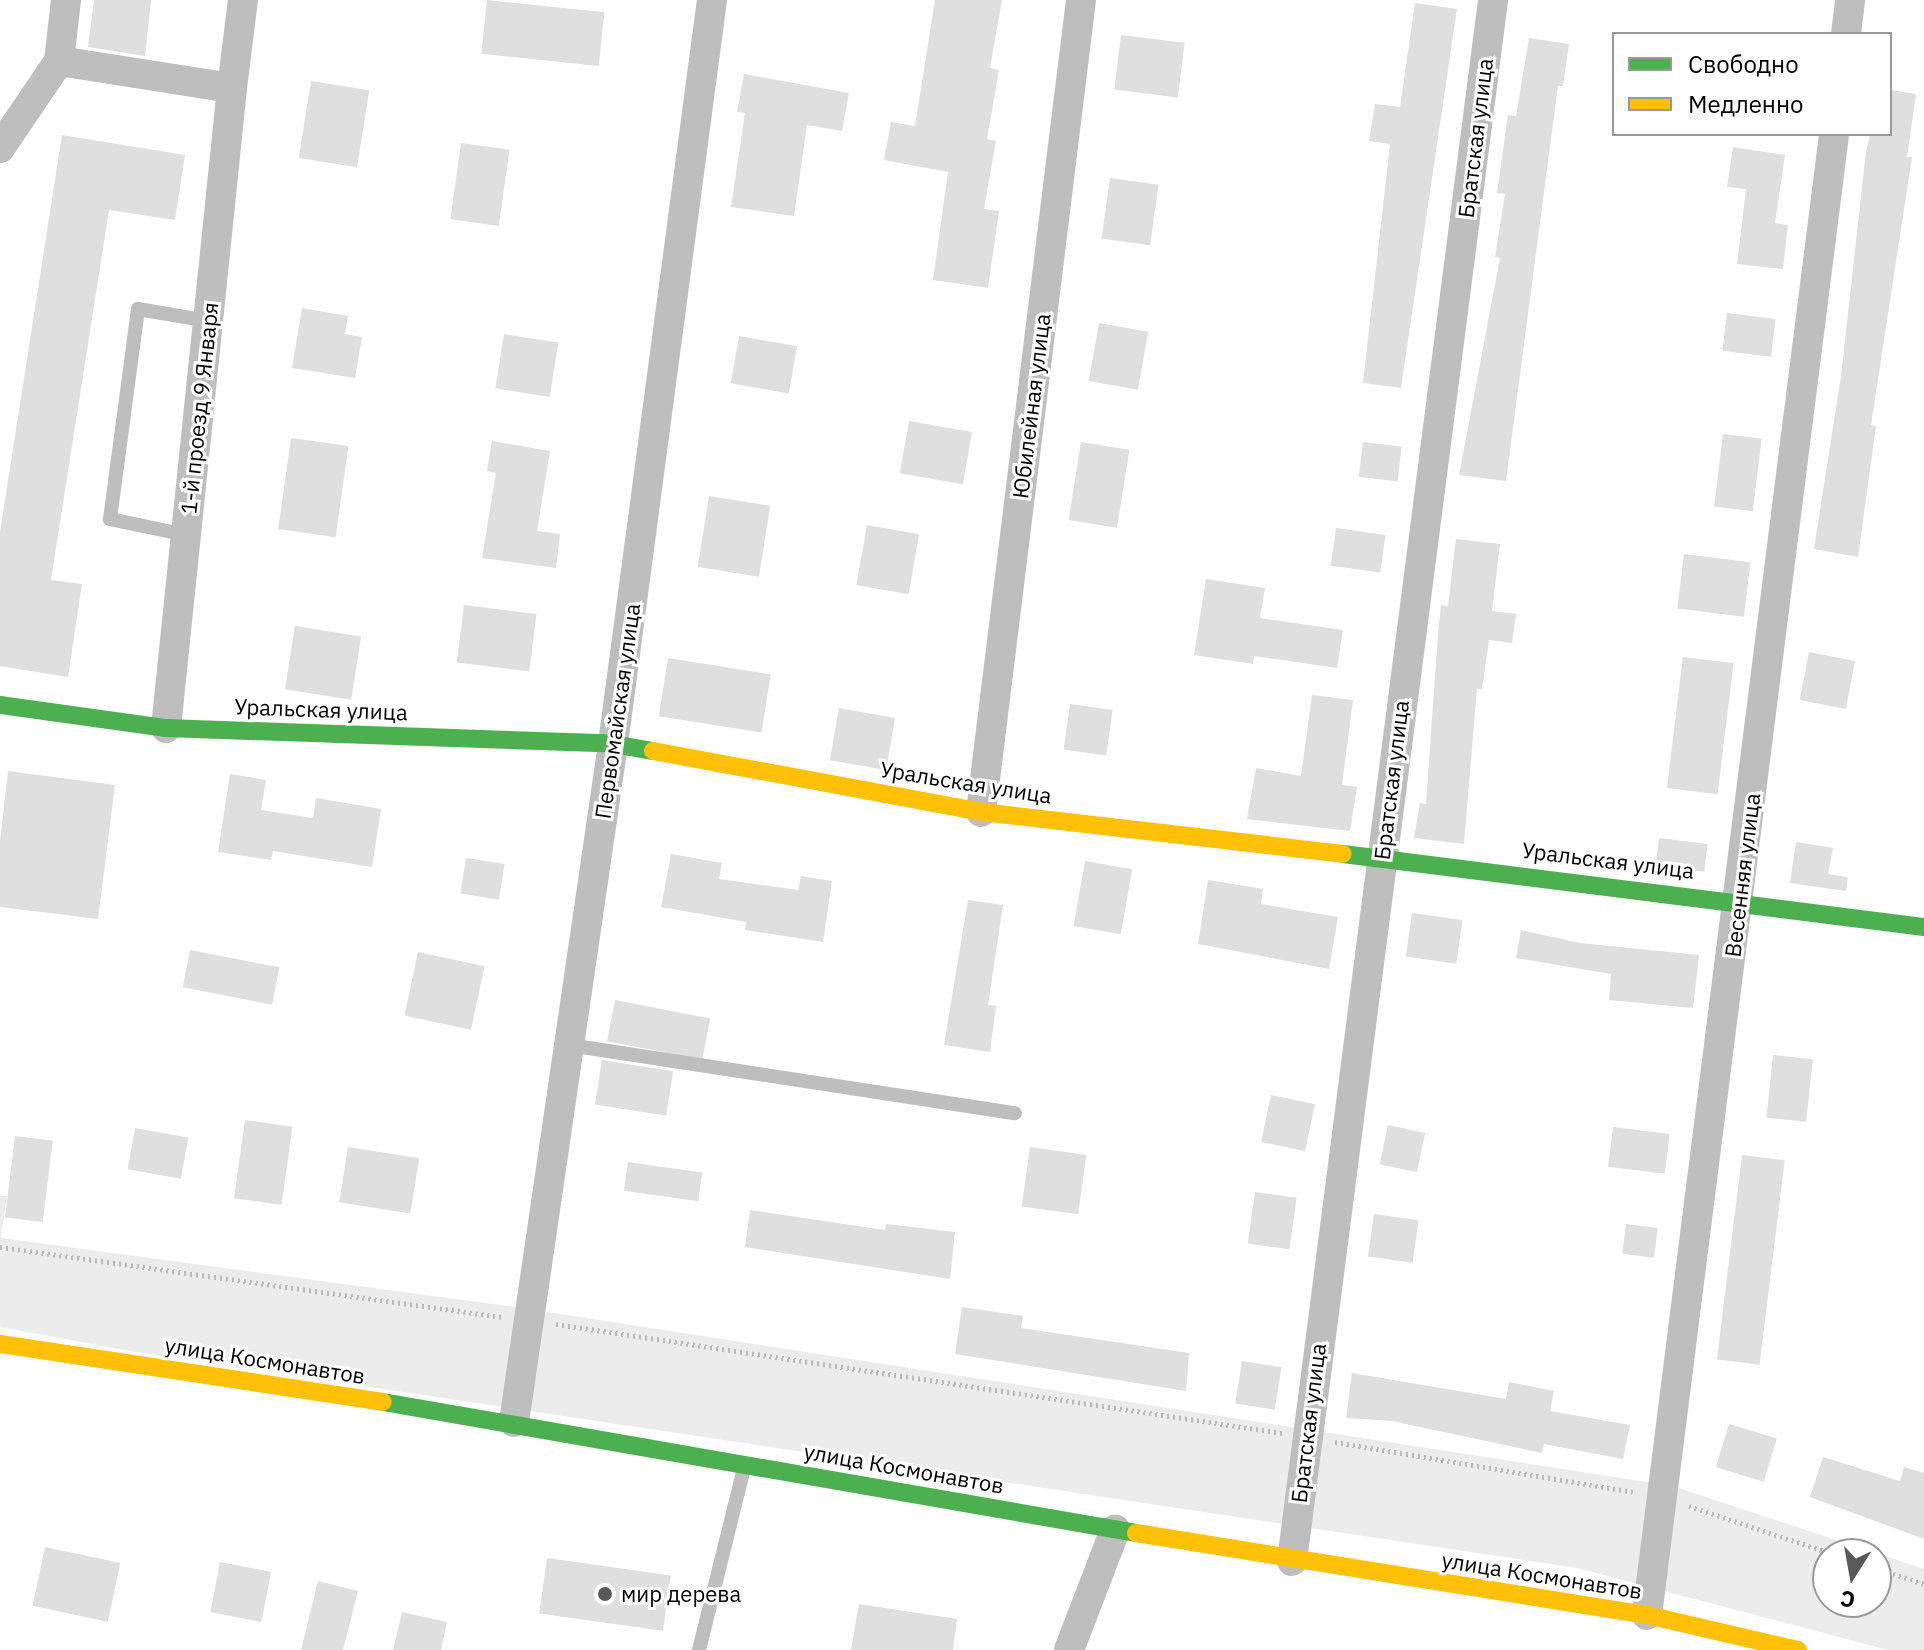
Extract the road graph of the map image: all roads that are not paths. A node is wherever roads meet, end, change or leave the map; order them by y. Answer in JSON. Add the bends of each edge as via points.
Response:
{"nodes":[{"id":1,"x":66,"y":0,"type":"edge"},
{"id":2,"x":243,"y":0,"type":"edge"},
{"id":3,"x":712,"y":0,"type":"edge"},
{"id":4,"x":1081,"y":0,"type":"edge"},
{"id":5,"x":1493,"y":0,"type":"edge"},
{"id":6,"x":1850,"y":0,"type":"edge"},
{"id":7,"x":1846,"y":32,"type":"edge"},
{"id":8,"x":59,"y":61,"type":"junction"},
{"id":9,"x":232,"y":88,"type":"junction"},
{"id":10,"x":1834,"y":136,"type":"edge"},
{"id":11,"x":0,"y":148,"type":"edge"},
{"id":12,"x":208,"y":321,"type":"junction"},
{"id":13,"x":186,"y":535,"type":"junction"},
{"id":14,"x":0,"y":705,"type":"edge"},
{"id":15,"x":166,"y":728,"type":"junction"},
{"id":16,"x":613,"y":744,"type":"junction"},
{"id":17,"x":981,"y":812,"type":"junction"},
{"id":18,"x":1381,"y":857,"type":"junction"},
{"id":19,"x":1739,"y":900,"type":"junction"},
{"id":20,"x":1924,"y":927,"type":"edge"},
{"id":21,"x":569,"y":1045,"type":"junction"},
{"id":22,"x":1015,"y":1113,"type":"dead end"},
{"id":23,"x":0,"y":1344,"type":"edge"},
{"id":24,"x":514,"y":1422,"type":"junction"},
{"id":25,"x":745,"y":1464,"type":"junction"},
{"id":26,"x":1115,"y":1530,"type":"junction"},
{"id":27,"x":1292,"y":1561,"type":"junction"},
{"id":28,"x":1647,"y":1615,"type":"junction"},
{"id":29,"x":1703,"y":1626,"type":"junction"},
{"id":30,"x":699,"y":1650,"type":"edge"},
{"id":31,"x":1069,"y":1650,"type":"edge"},
{"id":32,"x":1696,"y":1650,"type":"edge"},
{"id":33,"x":1798,"y":1650,"type":"edge"}],
"edges":[{"from":1,"to":8,"type":"street"},
{"from":2,"to":9,"type":"street","name":"1-й проезд 9 Января"},
{"from":3,"to":16,"type":"street","name":"Первомайская улица"},
{"from":4,"to":17,"type":"street","name":"Юбилейная улица"},
{"from":5,"to":18,"type":"street","name":"Братская улица"},
{"from":6,"to":7,"type":"street"},
{"from":8,"to":9,"type":"street"},
{"from":8,"to":11,"type":"street"},
{"from":9,"to":12,"type":"street","name":"1-й проезд 9 Января"},
{"from":10,"to":19,"type":"street","name":"Весенняя улица"},
{"from":12,"to":13,"type":"street","name":"1-й проезд 9 Января"},
{"from":12,"to":13,"type":"lane","via":[[138,309],[110,519]]},
{"from":13,"to":15,"type":"street","name":"1-й проезд 9 Января"},
{"from":14,"to":15,"type":"street","name":"Уральская улица"},
{"from":15,"to":16,"type":"street","name":"Уральская улица"},
{"from":16,"to":17,"type":"street","name":"Уральская улица"},
{"from":16,"to":21,"type":"street","name":"Первомайская улица"},
{"from":17,"to":18,"type":"street","name":"Уральская улица"},
{"from":18,"to":19,"type":"street","name":"Уральская улица"},
{"from":18,"to":27,"type":"street","name":"Братская улица"},
{"from":19,"to":20,"type":"street","name":"Уральская улица"},
{"from":19,"to":28,"type":"street","name":"Весенняя улица"},
{"from":21,"to":22,"type":"lane"},
{"from":21,"to":24,"type":"street","name":"Первомайская улица"},
{"from":23,"to":24,"type":"street","name":"улица Космонавтов"},
{"from":24,"to":25,"type":"street","name":"улица Космонавтов"},
{"from":25,"to":26,"type":"street","name":"улица Космонавтов"},
{"from":25,"to":30,"type":"lane"},
{"from":26,"to":27,"type":"street","name":"улица Космонавтов"},
{"from":26,"to":31,"type":"street"},
{"from":27,"to":28,"type":"street","name":"улица Космонавтов"},
{"from":28,"to":29,"type":"street","name":"улица Космонавтов"},
{"from":29,"to":32,"type":"lane"},
{"from":29,"to":33,"type":"street","name":"улица Космонавтов"}]}
